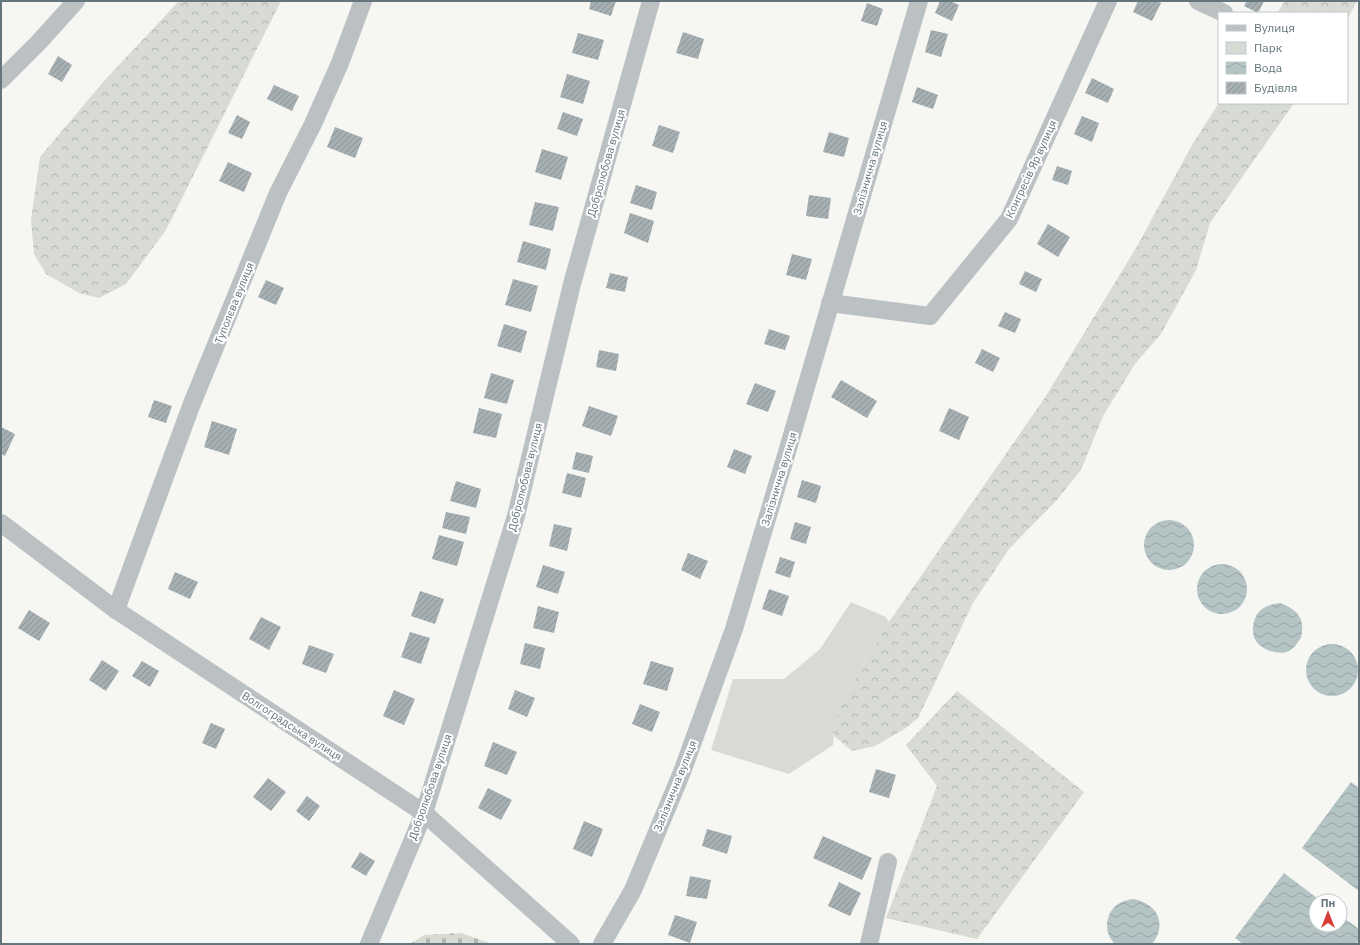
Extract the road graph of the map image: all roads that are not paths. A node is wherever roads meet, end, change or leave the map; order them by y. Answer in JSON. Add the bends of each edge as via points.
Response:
{"nodes":[{"id":1,"x":76,"y":1,"type":"edge"},
{"id":2,"x":362,"y":1,"type":"edge"},
{"id":3,"x":651,"y":1,"type":"edge"},
{"id":4,"x":919,"y":1,"type":"edge"},
{"id":5,"x":1108,"y":1,"type":"edge"},
{"id":6,"x":1198,"y":1,"type":"edge"},
{"id":7,"x":1222,"y":12,"type":"edge"},
{"id":8,"x":1,"y":80,"type":"edge"},
{"id":9,"x":830,"y":303,"type":"junction"},
{"id":10,"x":1,"y":523,"type":"edge"},
{"id":11,"x":116,"y":610,"type":"junction"},
{"id":12,"x":424,"y":813,"type":"junction"},
{"id":13,"x":888,"y":862,"type":"dead end"},
{"id":14,"x":369,"y":944,"type":"edge"},
{"id":15,"x":571,"y":944,"type":"edge"},
{"id":16,"x":602,"y":944,"type":"edge"},
{"id":17,"x":869,"y":944,"type":"edge"}],
"edges":[{"from":1,"to":8,"type":"street"},
{"from":2,"to":11,"type":"street","name":"Туполєва вулиця","via":[[340,63],[278,193],[191,406]]},
{"from":3,"to":12,"type":"street","name":"Добролюбова вулиця","via":[[572,284],[516,516]]},
{"from":4,"to":9,"type":"street","name":"Залізнична вулиця"},
{"from":5,"to":9,"type":"street","name":"Конгресів Яр вулиця","via":[[1009,219],[930,316]]},
{"from":6,"to":7,"type":"street"},
{"from":9,"to":16,"type":"street","name":"Залізнична вулиця","via":[[734,629],[682,772],[636,883]]},
{"from":10,"to":11,"type":"street","name":"Волгоградська вулиця"},
{"from":11,"to":12,"type":"street","name":"Волгоградська вулиця"},
{"from":12,"to":14,"type":"street","name":"Добролюбова вулиця"},
{"from":12,"to":15,"type":"street","name":"Волгоградська вулиця"},
{"from":13,"to":17,"type":"street"}]}
